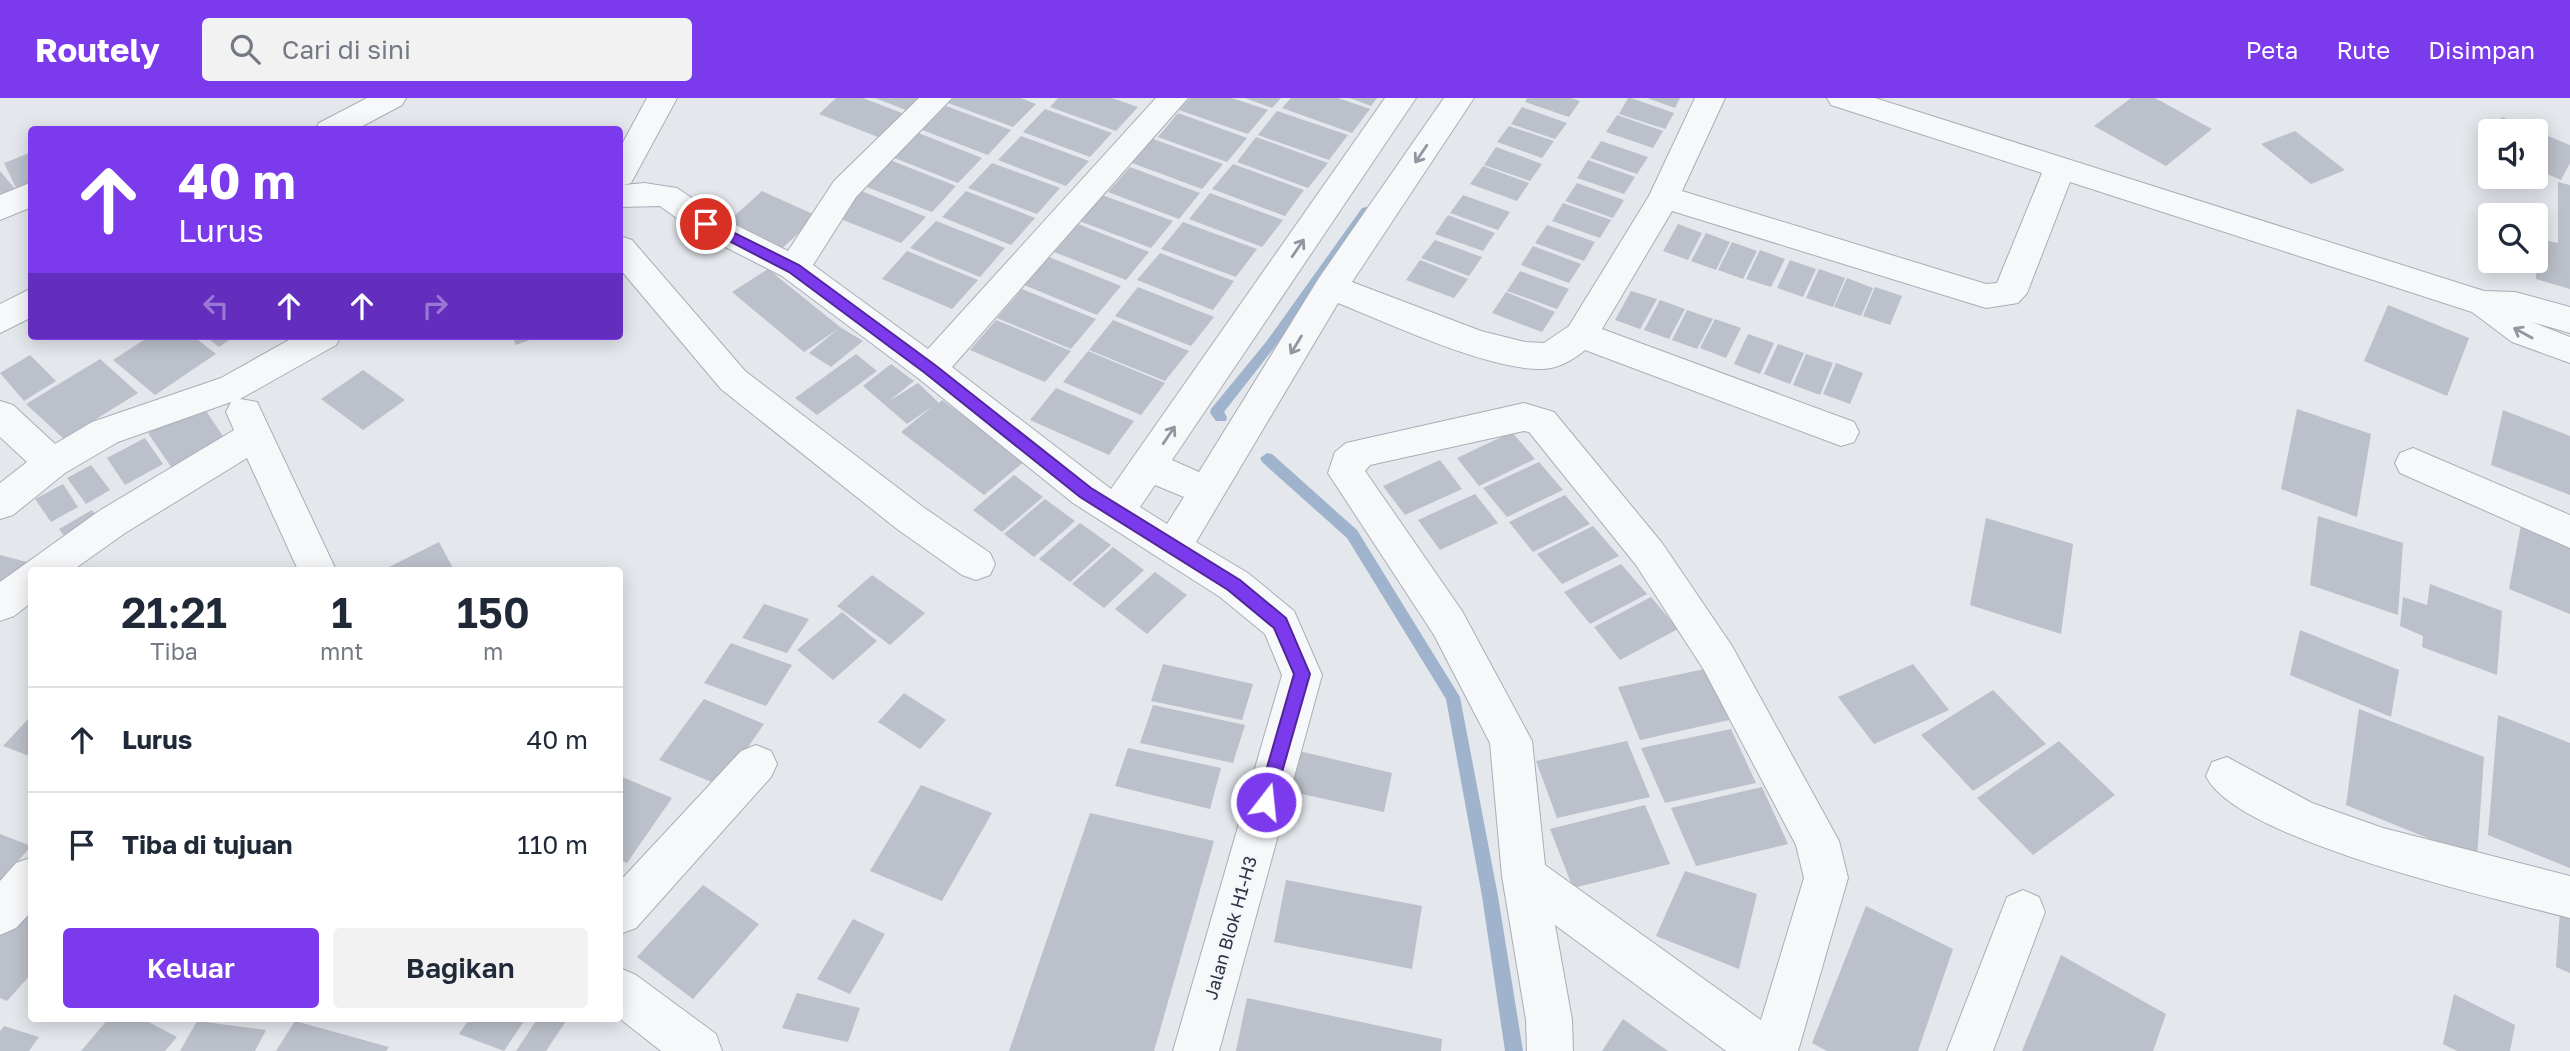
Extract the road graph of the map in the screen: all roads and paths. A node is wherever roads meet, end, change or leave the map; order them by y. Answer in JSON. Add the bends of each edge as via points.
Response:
{"nodes":[{"id":1,"x":391,"y":98,"type":"edge"},
{"id":2,"x":662,"y":98,"type":"edge"},
{"id":3,"x":937,"y":98,"type":"edge"},
{"id":4,"x":1173,"y":98,"type":"edge"},
{"id":5,"x":1401,"y":98,"type":"edge"},
{"id":6,"x":1459,"y":98,"type":"edge"},
{"id":7,"x":1710,"y":98,"type":"edge"},
{"id":8,"x":1842,"y":98,"type":"edge"},
{"id":9,"x":338,"y":126,"type":"edge"},
{"id":10,"x":2060,"y":166,"type":"junction"},
{"id":11,"x":623,"y":170,"type":"edge"},
{"id":12,"x":28,"y":195,"type":"edge"},
{"id":13,"x":623,"y":197,"type":"edge"},
{"id":14,"x":1664,"y":197,"type":"junction"},
{"id":15,"x":0,"y":209,"type":"edge"},
{"id":16,"x":623,"y":252,"type":"edge"},
{"id":17,"x":794,"y":268,"type":"junction"},
{"id":18,"x":1331,"y":287,"type":"junction"},
{"id":19,"x":28,"y":302,"type":"edge"},
{"id":20,"x":2484,"y":303,"type":"junction"},
{"id":21,"x":0,"y":320,"type":"edge"},
{"id":22,"x":2570,"y":320,"type":"edge"},
{"id":23,"x":1581,"y":335,"type":"junction"},
{"id":24,"x":317,"y":340,"type":"edge"},
{"id":25,"x":2570,"y":350,"type":"edge"},
{"id":26,"x":930,"y":369,"type":"junction"},
{"id":27,"x":233,"y":388,"type":"junction"},
{"id":28,"x":0,"y":415,"type":"edge"},
{"id":29,"x":1841,"y":432,"type":"dead end"},
{"id":30,"x":255,"y":435,"type":"junction"},
{"id":31,"x":52,"y":463,"type":"junction"},
{"id":32,"x":2413,"y":463,"type":"dead end"},
{"id":33,"x":1148,"y":466,"type":"junction"},
{"id":34,"x":1207,"y":491,"type":"junction"},
{"id":35,"x":0,"y":504,"type":"edge"},
{"id":36,"x":1116,"y":512,"type":"junction"},
{"id":37,"x":2570,"y":532,"type":"edge"},
{"id":38,"x":1172,"y":547,"type":"junction"},
{"id":39,"x":976,"y":564,"type":"dead end"},
{"id":40,"x":48,"y":567,"type":"edge"},
{"id":41,"x":316,"y":567,"type":"edge"},
{"id":42,"x":28,"y":582,"type":"edge"},
{"id":43,"x":0,"y":604,"type":"edge"},
{"id":44,"x":756,"y":764,"type":"dead end"},
{"id":45,"x":2227,"y":776,"type":"dead end"},
{"id":46,"x":1524,"y":876,"type":"junction"},
{"id":47,"x":28,"y":882,"type":"edge"},
{"id":48,"x":2570,"y":897,"type":"edge"},
{"id":49,"x":623,"y":910,"type":"edge"},
{"id":50,"x":2023,"y":912,"type":"dead end"},
{"id":51,"x":0,"y":913,"type":"edge"},
{"id":52,"x":623,"y":993,"type":"edge"},
{"id":53,"x":699,"y":1051,"type":"edge"},
{"id":54,"x":1196,"y":1051,"type":"edge"},
{"id":55,"x":1549,"y":1051,"type":"edge"},
{"id":56,"x":1765,"y":1051,"type":"edge"},
{"id":57,"x":1775,"y":1051,"type":"edge"},
{"id":58,"x":1970,"y":1051,"type":"edge"}],
"edges":[{"from":1,"to":9,"type":"street"},
{"from":2,"to":11,"type":"street"},
{"from":3,"to":17,"type":"street","via":[[845,189]]},
{"from":4,"to":26,"type":"street"},
{"from":33,"to":5,"type":"street","one_way":true},
{"from":6,"to":18,"type":"street","one_way":true},
{"from":7,"to":14,"type":"street"},
{"from":8,"to":10,"type":"street"},
{"from":10,"to":14,"type":"street","via":[[2015,284],[2006,294],[1986,296]]},
{"from":10,"to":20,"type":"street"},
{"from":12,"to":15,"type":"street"},
{"from":13,"to":17,"type":"street","name":"Jalan Blok H1-H3","via":[[666,196],[706,224]]},
{"from":14,"to":23,"type":"street"},
{"from":16,"to":39,"type":"street","via":[[733,380]]},
{"from":17,"to":26,"type":"street","name":"Jalan Blok H1-H3"},
{"from":18,"to":23,"type":"street","via":[[1513,354],[1545,356]]},
{"from":18,"to":34,"type":"street","one_way":true},
{"from":19,"to":21,"type":"street"},
{"from":20,"to":22,"type":"street","via":[[2515,304]]},
{"from":25,"to":20,"type":"street","one_way":true,"via":[[2529,338]]},
{"from":23,"to":29,"type":"street"},
{"from":24,"to":27,"type":"street"},
{"from":26,"to":36,"type":"street","name":"Jalan Blok H1-H3"},
{"from":27,"to":30,"type":"street"},
{"from":27,"to":31,"type":"street","via":[[106,432]]},
{"from":28,"to":31,"type":"street"},
{"from":30,"to":40,"type":"street","via":[[112,522]]},
{"from":30,"to":41,"type":"street"},
{"from":31,"to":35,"type":"street"},
{"from":32,"to":37,"type":"street"},
{"from":33,"to":34,"type":"street"},
{"from":33,"to":36,"type":"street"},
{"from":34,"to":38,"type":"street"},
{"from":36,"to":38,"type":"street","name":"Jalan Blok H1-H3"},
{"from":38,"to":54,"type":"street","name":"Jalan Blok H1-H3","via":[[1234,585],[1280,623],[1302,674]]},
{"from":42,"to":43,"type":"street"},
{"from":44,"to":49,"type":"street"},
{"from":45,"to":48,"type":"street","via":[[2299,818],[2382,848]]},
{"from":46,"to":55,"type":"street","via":[[1549,1020]]},
{"from":46,"to":56,"type":"street"},
{"from":46,"to":57,"type":"street","via":[[1511,741],[1448,623],[1346,473],[1348,462],[1359,453],[1524,417],[1541,422],[1649,554],[1718,658],[1817,841],[1826,878]]},
{"from":47,"to":51,"type":"street"},
{"from":50,"to":58,"type":"street"},
{"from":52,"to":53,"type":"street"}]}
